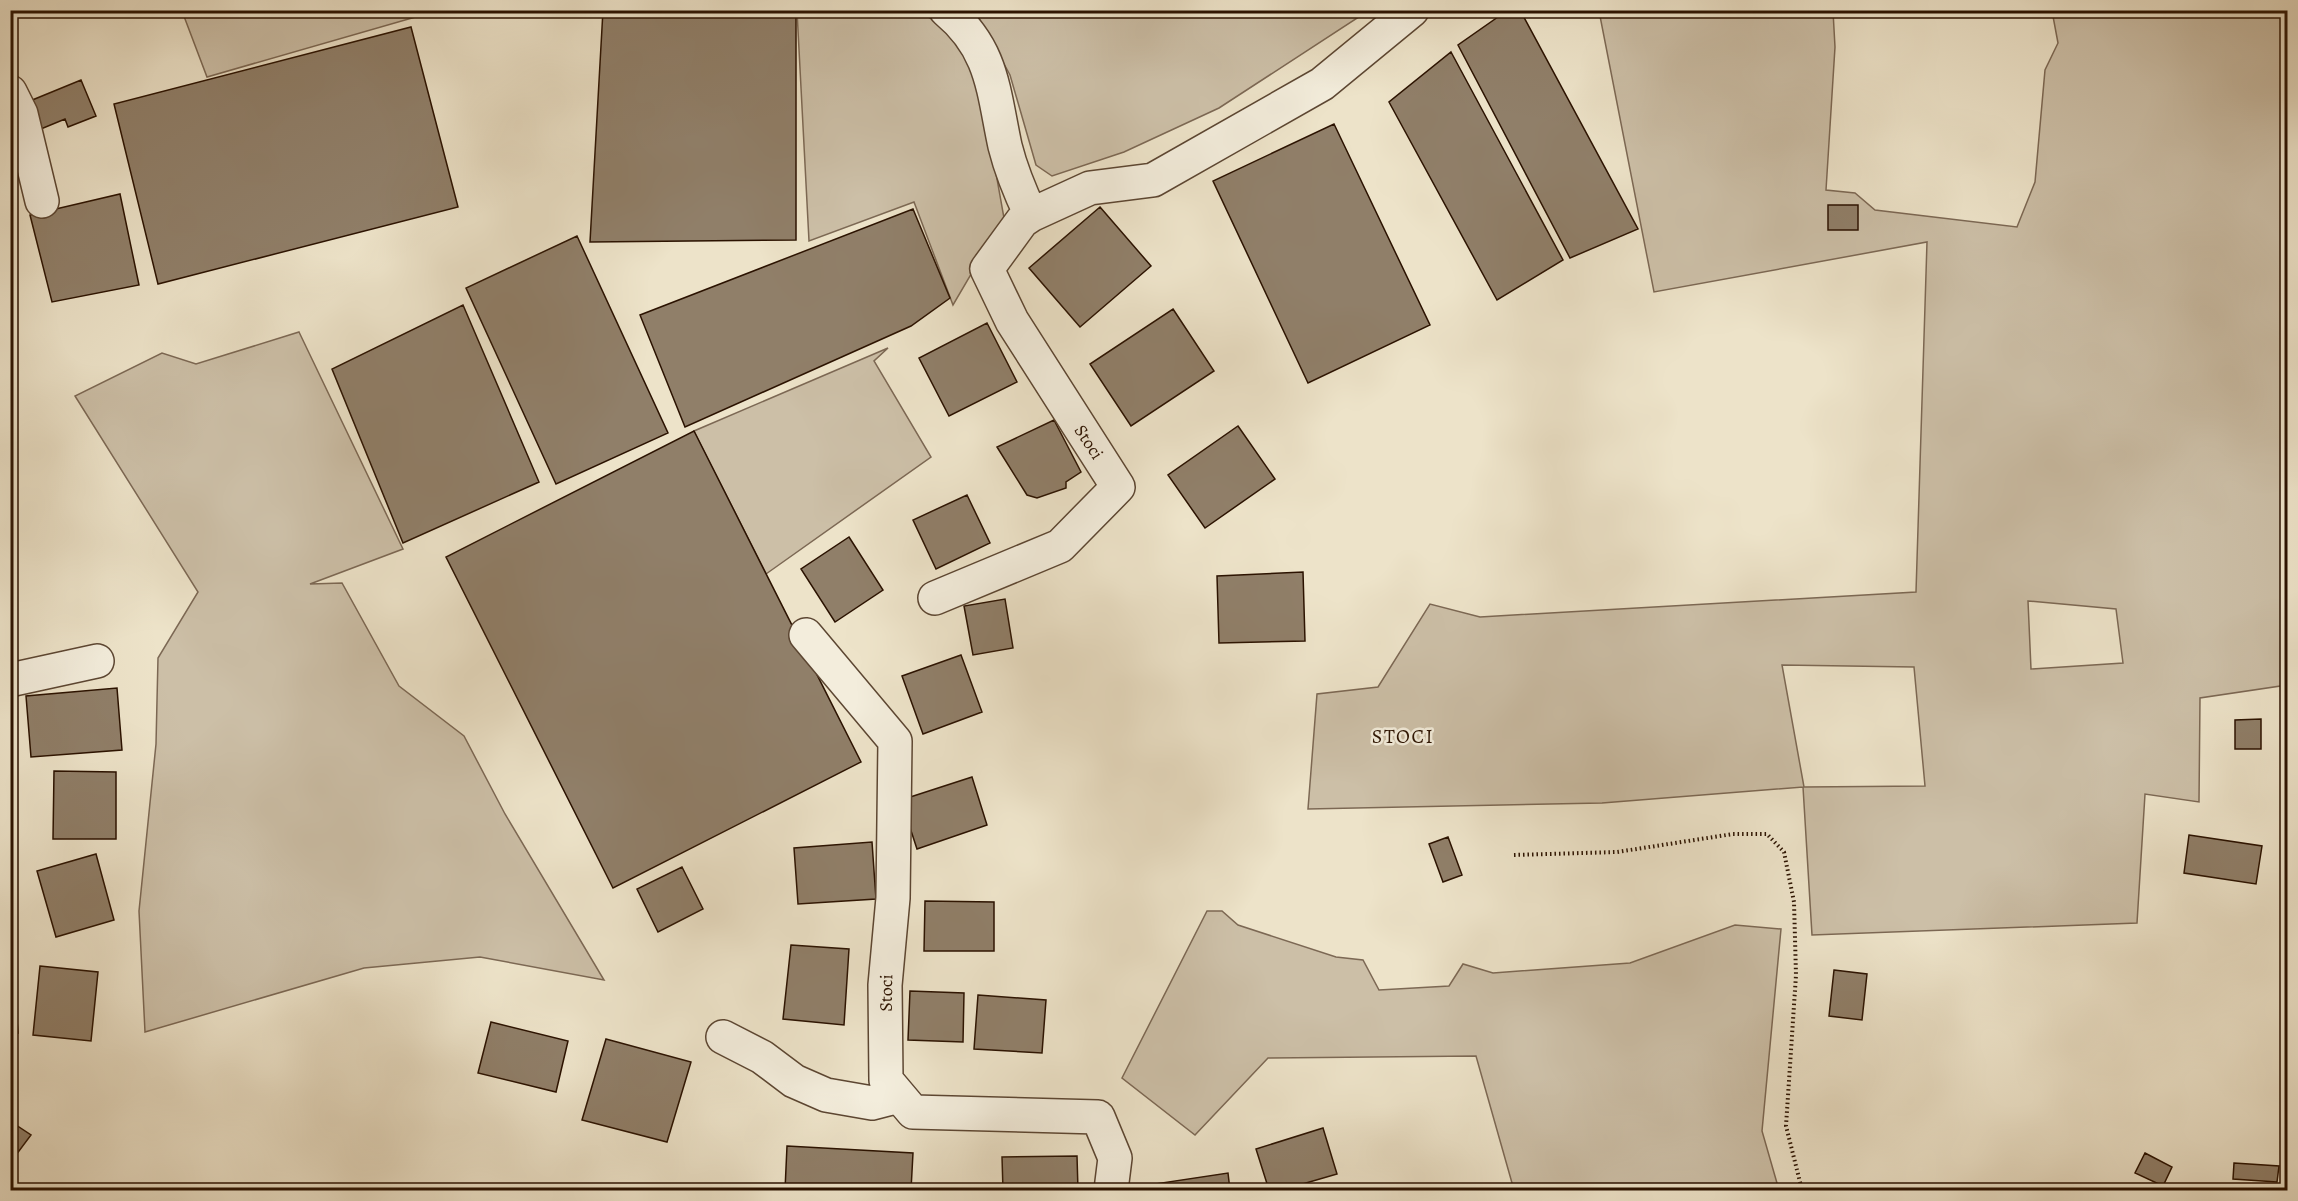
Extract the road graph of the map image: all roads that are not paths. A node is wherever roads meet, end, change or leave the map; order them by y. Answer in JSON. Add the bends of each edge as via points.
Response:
{"nodes":[{"id":1,"x":946,"y":10,"type":"edge"},
{"id":2,"x":1412,"y":10,"type":"edge"},
{"id":3,"x":10,"y":92,"type":"edge"},
{"id":4,"x":42,"y":201,"type":"dead end"},
{"id":5,"x":1031,"y":215,"type":"junction"},
{"id":6,"x":935,"y":598,"type":"dead end"},
{"id":7,"x":806,"y":635,"type":"dead end"},
{"id":8,"x":97,"y":661,"type":"dead end"},
{"id":9,"x":10,"y":680,"type":"edge"},
{"id":10,"x":723,"y":1037,"type":"dead end"},
{"id":11,"x":899,"y":1095,"type":"junction"},
{"id":12,"x":1111,"y":1191,"type":"edge"}],
"edges":[{"from":1,"to":5,"type":"street","via":[[964,25],[982,51],[993,79],[1016,183]]},
{"from":2,"to":5,"type":"street","name":"Stoci","via":[[1322,84],[1153,180],[1090,188]]},
{"from":3,"to":4,"type":"street","via":[[21,114]]},
{"from":5,"to":6,"type":"street","name":"Stoci","via":[[1022,221],[987,269],[1012,321],[1118,487],[1060,546]]},
{"from":7,"to":11,"type":"street","name":"Stoci","via":[[895,741],[893,898],[885,985],[886,1080]]},
{"from":8,"to":9,"type":"street"},
{"from":10,"to":11,"type":"street","via":[[762,1057],[794,1082],[826,1095],[872,1103]]},
{"from":11,"to":12,"type":"street","name":"Stoci","via":[[913,1113],[1098,1117],[1115,1158]]}]}
